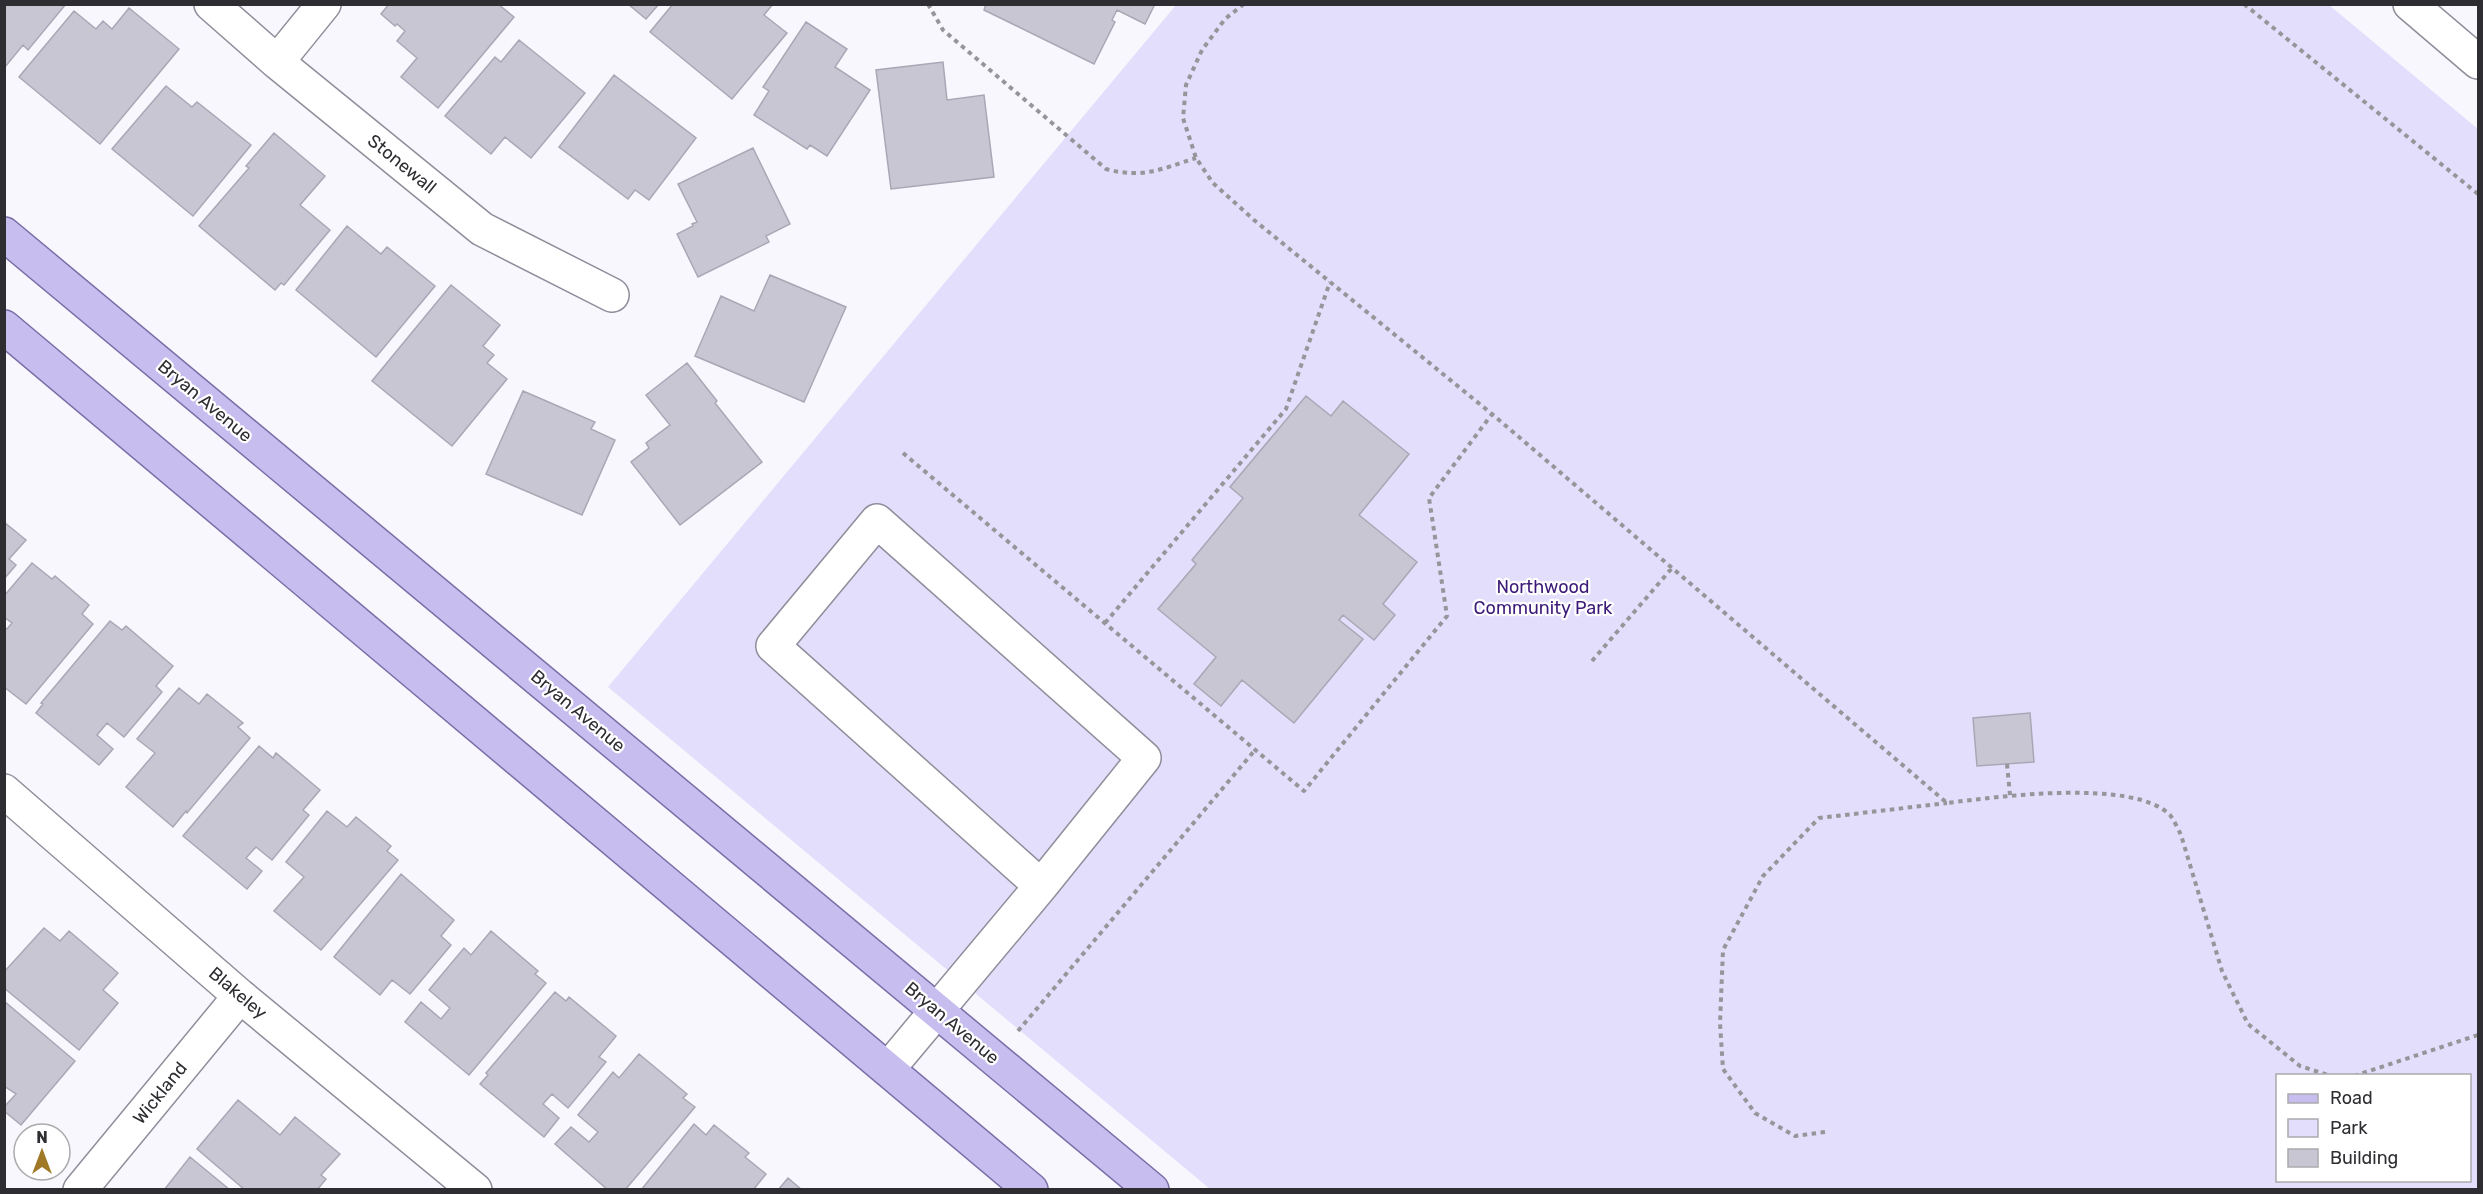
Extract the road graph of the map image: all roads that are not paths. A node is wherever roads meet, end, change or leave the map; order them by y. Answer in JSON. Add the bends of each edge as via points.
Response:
{"nodes":[{"id":1,"x":211,"y":4,"type":"edge"},
{"id":2,"x":324,"y":4,"type":"edge"},
{"id":3,"x":2410,"y":4,"type":"edge"},
{"id":4,"x":277,"y":62,"type":"junction"},
{"id":5,"x":2478,"y":62,"type":"edge"},
{"id":6,"x":4,"y":234,"type":"edge"},
{"id":7,"x":612,"y":295,"type":"dead end"},
{"id":8,"x":4,"y":327,"type":"edge"},
{"id":9,"x":4,"y":791,"type":"edge"},
{"id":10,"x":1041,"y":886,"type":"junction"},
{"id":11,"x":240,"y":996,"type":"junction"},
{"id":12,"x":937,"y":1010,"type":"junction"},
{"id":13,"x":888,"y":1069,"type":"junction"},
{"id":14,"x":80,"y":1190,"type":"edge"},
{"id":15,"x":475,"y":1190,"type":"edge"},
{"id":16,"x":1031,"y":1190,"type":"edge"},
{"id":17,"x":1152,"y":1190,"type":"edge"}],
"edges":[{"from":1,"to":4,"type":"street","name":"Stonewall"},
{"from":2,"to":4,"type":"street"},
{"from":3,"to":5,"type":"street"},
{"from":4,"to":7,"type":"street","name":"Stonewall","via":[[482,229]]},
{"from":6,"to":12,"type":"main road","name":"Bryan Avenue"},
{"from":8,"to":13,"type":"main road"},
{"from":9,"to":11,"type":"street","name":"Blakeley"},
{"from":10,"to":10,"type":"street","via":[[1144,758],[877,521],[773,646]]},
{"from":10,"to":12,"type":"street"},
{"from":11,"to":14,"type":"street","name":"Wickland"},
{"from":11,"to":15,"type":"street","name":"Blakeley"},
{"from":12,"to":13,"type":"street"},
{"from":12,"to":17,"type":"main road","name":"Bryan Avenue"},
{"from":13,"to":16,"type":"main road"}]}
